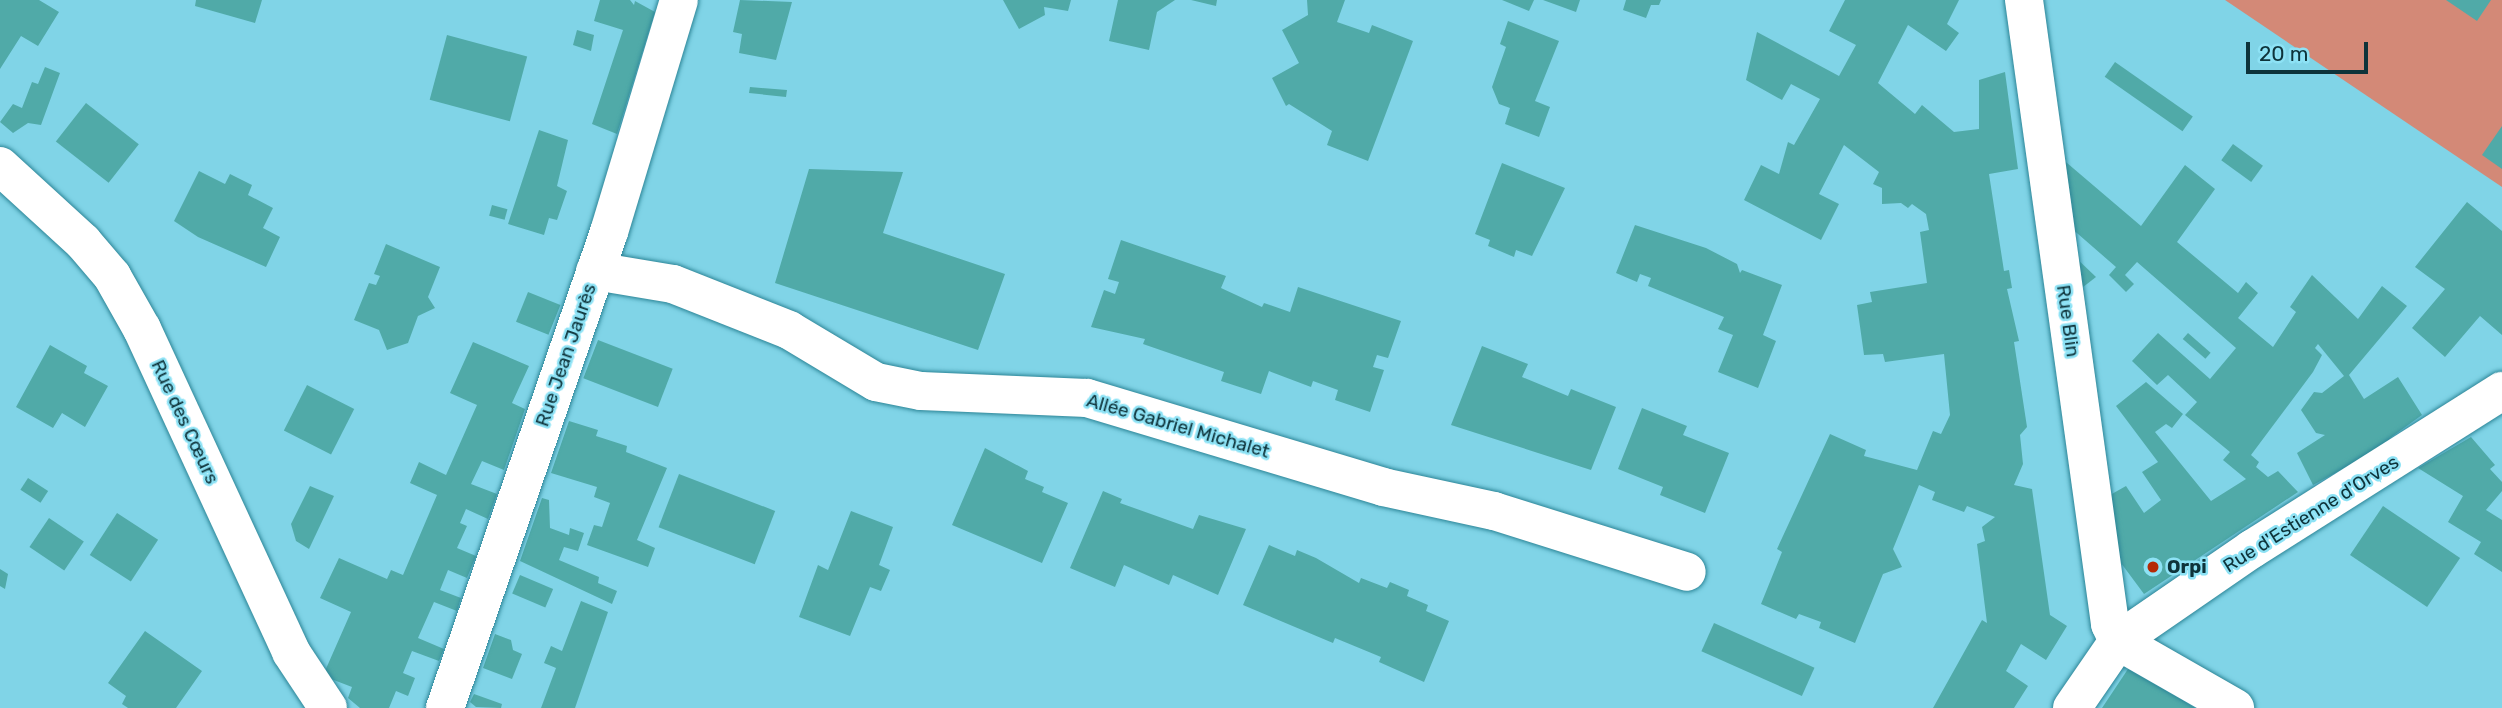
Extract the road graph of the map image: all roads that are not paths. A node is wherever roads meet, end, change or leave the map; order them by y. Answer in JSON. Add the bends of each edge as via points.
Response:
{"nodes":[{"id":1,"x":679,"y":0,"type":"edge"},
{"id":2,"x":2024,"y":0,"type":"edge"},
{"id":3,"x":0,"y":166,"type":"edge"},
{"id":4,"x":595,"y":271,"type":"junction"},
{"id":5,"x":2502,"y":391,"type":"edge"},
{"id":6,"x":1687,"y":572,"type":"dead end"},
{"id":7,"x":2118,"y":641,"type":"junction"},
{"id":8,"x":328,"y":708,"type":"edge"},
{"id":9,"x":445,"y":708,"type":"edge"},
{"id":10,"x":2073,"y":708,"type":"edge"},
{"id":11,"x":2235,"y":708,"type":"edge"}],
"edges":[{"from":1,"to":4,"type":"street","name":"Rue Jean Jaurès"},
{"from":2,"to":7,"type":"street","name":"Rue Blin","via":[[2110,624]]},
{"from":3,"to":8,"type":"street","name":"Rue des Cœurs","via":[[83,242],[112,276],[142,329],[290,652]]},
{"from":4,"to":6,"type":"street","name":"Allée Gabriel Michalet","via":[[673,284],[789,330],[876,382],[921,391],[1087,398],[1382,487],[1494,511]]},
{"from":4,"to":9,"type":"street","name":"Rue Jean Jaurès"},
{"from":5,"to":7,"type":"street","name":"Rue d'Estienne d'Orves","via":[[2252,549]]},
{"from":7,"to":10,"type":"street","name":"Rue d'Estienne d'Orves"},
{"from":7,"to":11,"type":"street"}]}
